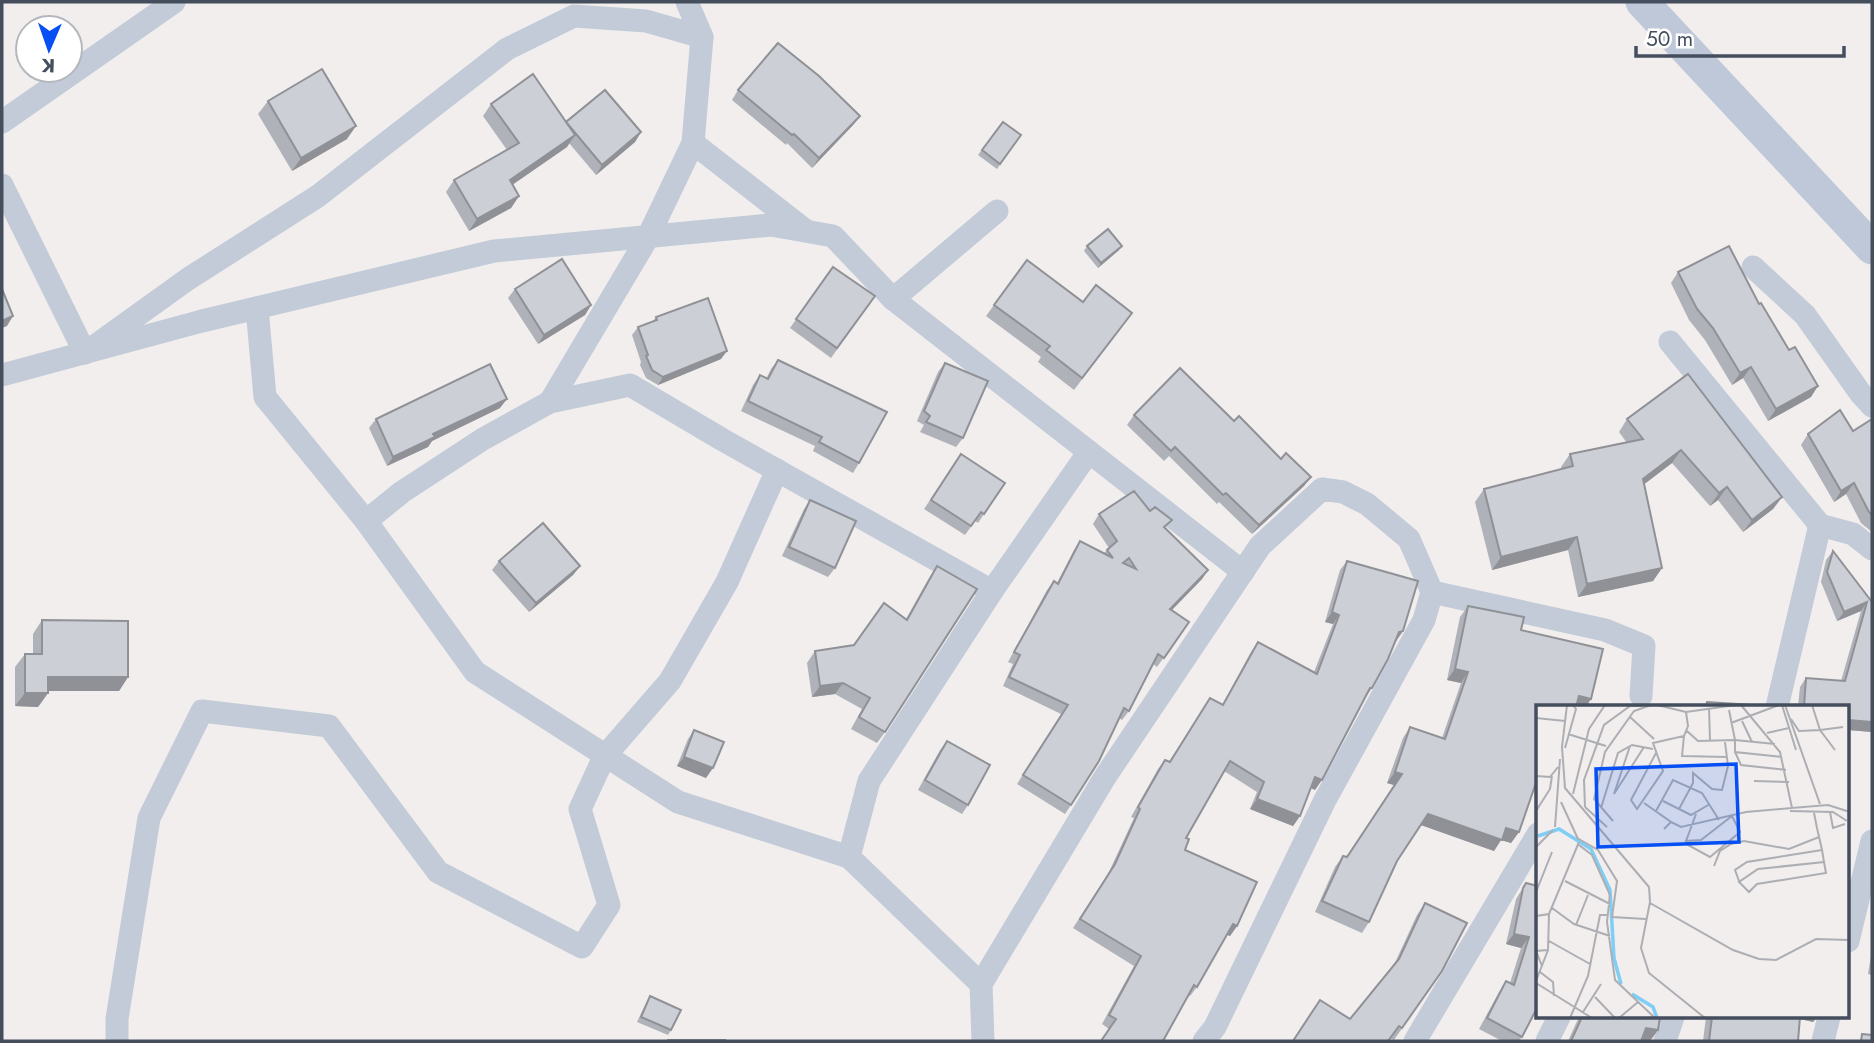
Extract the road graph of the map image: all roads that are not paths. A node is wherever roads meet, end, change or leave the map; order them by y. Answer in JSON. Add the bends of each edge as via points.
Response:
{"nodes":[{"id":1,"x":174,"y":2,"type":"edge"},
{"id":2,"x":687,"y":2,"type":"edge"},
{"id":3,"x":1642,"y":2,"type":"edge"},
{"id":4,"x":702,"y":37,"type":"junction"},
{"id":5,"x":2,"y":122,"type":"edge"},
{"id":6,"x":693,"y":143,"type":"junction"},
{"id":7,"x":2,"y":186,"type":"edge"},
{"id":8,"x":997,"y":211,"type":"dead end"},
{"id":9,"x":808,"y":232,"type":"junction"},
{"id":10,"x":648,"y":237,"type":"junction"},
{"id":11,"x":1872,"y":248,"type":"edge"},
{"id":12,"x":1753,"y":267,"type":"dead end"},
{"id":13,"x":892,"y":299,"type":"junction"},
{"id":14,"x":257,"y":307,"type":"junction"},
{"id":15,"x":1670,"y":342,"type":"dead end"},
{"id":16,"x":85,"y":353,"type":"junction"},
{"id":17,"x":2,"y":376,"type":"edge"},
{"id":18,"x":550,"y":402,"type":"junction"},
{"id":19,"x":1872,"y":406,"type":"edge"},
{"id":20,"x":1088,"y":453,"type":"junction"},
{"id":21,"x":777,"y":470,"type":"junction"},
{"id":22,"x":366,"y":520,"type":"junction"},
{"id":23,"x":1820,"y":525,"type":"junction"},
{"id":24,"x":1872,"y":548,"type":"edge"},
{"id":25,"x":1243,"y":572,"type":"junction"},
{"id":26,"x":992,"y":591,"type":"junction"},
{"id":27,"x":1432,"y":592,"type":"junction"},
{"id":28,"x":1637,"y":703,"type":"edge"},
{"id":29,"x":1777,"y":705,"type":"edge"},
{"id":30,"x":604,"y":757,"type":"junction"},
{"id":31,"x":1536,"y":837,"type":"edge"},
{"id":32,"x":1872,"y":841,"type":"edge"},
{"id":33,"x":849,"y":858,"type":"junction"},
{"id":34,"x":1850,"y":932,"type":"edge"},
{"id":35,"x":981,"y":984,"type":"junction"},
{"id":36,"x":1558,"y":1018,"type":"edge"},
{"id":37,"x":1674,"y":1018,"type":"edge"},
{"id":38,"x":1829,"y":1018,"type":"edge"},
{"id":39,"x":117,"y":1041,"type":"edge"},
{"id":40,"x":983,"y":1041,"type":"edge"},
{"id":41,"x":1204,"y":1041,"type":"edge"},
{"id":42,"x":1415,"y":1041,"type":"edge"},
{"id":43,"x":1547,"y":1041,"type":"edge"},
{"id":44,"x":1665,"y":1041,"type":"edge"},
{"id":45,"x":1823,"y":1041,"type":"edge"}],
"edges":[{"from":1,"to":5,"type":"street"},
{"from":2,"to":4,"type":"street"},
{"from":3,"to":11,"type":"main road"},
{"from":4,"to":6,"type":"street"},
{"from":4,"to":16,"type":"street","via":[[646,22],[574,16],[507,49],[318,196],[188,279]]},
{"from":6,"to":9,"type":"street"},
{"from":6,"to":10,"type":"street"},
{"from":7,"to":16,"type":"street"},
{"from":8,"to":13,"type":"street"},
{"from":9,"to":10,"type":"street","via":[[771,225]]},
{"from":9,"to":13,"type":"street","via":[[833,236]]},
{"from":10,"to":14,"type":"street","via":[[494,251]]},
{"from":10,"to":18,"type":"street"},
{"from":12,"to":19,"type":"street","via":[[1805,315]]},
{"from":13,"to":20,"type":"street"},
{"from":14,"to":16,"type":"street"},
{"from":14,"to":22,"type":"street","via":[[265,397]]},
{"from":15,"to":23,"type":"street"},
{"from":16,"to":17,"type":"street"},
{"from":18,"to":21,"type":"street","via":[[630,385]]},
{"from":18,"to":22,"type":"street","via":[[460,454]]},
{"from":20,"to":25,"type":"street"},
{"from":20,"to":26,"type":"street"},
{"from":21,"to":26,"type":"street"},
{"from":21,"to":30,"type":"street","via":[[727,582],[670,681]]},
{"from":22,"to":30,"type":"street","via":[[475,672]]},
{"from":23,"to":24,"type":"street","via":[[1853,534]]},
{"from":23,"to":29,"type":"street"},
{"from":25,"to":27,"type":"street","via":[[1260,546],[1322,489],[1343,492],[1367,504],[1409,539]]},
{"from":25,"to":35,"type":"street","via":[[1105,777]]},
{"from":26,"to":33,"type":"street","via":[[869,781]]},
{"from":27,"to":28,"type":"street","via":[[1605,630],[1644,646]]},
{"from":27,"to":41,"type":"street","via":[[1424,620],[1325,800],[1215,1027]]},
{"from":30,"to":33,"type":"street","via":[[678,802]]},
{"from":30,"to":39,"type":"street","via":[[580,809],[609,905],[582,947],[438,872],[329,726],[202,711],[149,818]]},
{"from":31,"to":42,"type":"street"},
{"from":32,"to":34,"type":"street"},
{"from":33,"to":35,"type":"street"},
{"from":35,"to":40,"type":"street"},
{"from":36,"to":43,"type":"street"},
{"from":37,"to":44,"type":"street"},
{"from":38,"to":45,"type":"street"}]}
